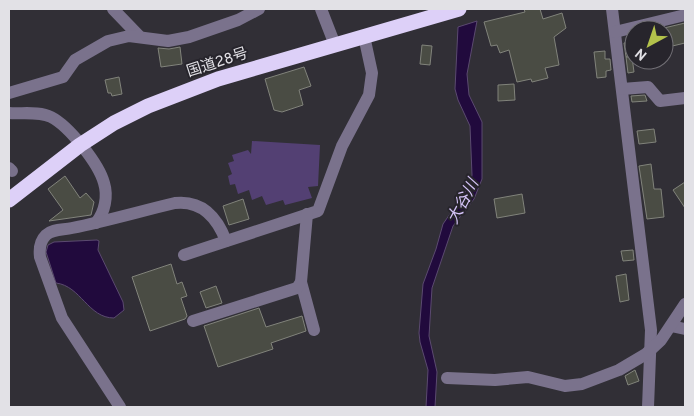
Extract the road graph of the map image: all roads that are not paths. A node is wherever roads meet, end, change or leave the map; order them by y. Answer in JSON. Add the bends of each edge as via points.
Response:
{"nodes":[{"id":1,"x":258,"y":9,"type":"edge"},
{"id":2,"x":321,"y":9,"type":"edge"},
{"id":3,"x":459,"y":9,"type":"edge"},
{"id":4,"x":612,"y":9,"type":"edge"},
{"id":5,"x":116,"y":10,"type":"edge"},
{"id":6,"x":685,"y":15,"type":"edge"},
{"id":7,"x":615,"y":32,"type":"junction"},
{"id":8,"x":364,"y":36,"type":"junction"},
{"id":9,"x":140,"y":37,"type":"junction"},
{"id":10,"x":335,"y":44,"type":"junction"},
{"id":11,"x":622,"y":89,"type":"junction"},
{"id":12,"x":9,"y":92,"type":"edge"},
{"id":13,"x":685,"y":98,"type":"edge"},
{"id":14,"x":9,"y":113,"type":"edge"},
{"id":15,"x":80,"y":144,"type":"junction"},
{"id":16,"x":9,"y":200,"type":"edge"},
{"id":17,"x":313,"y":213,"type":"junction"},
{"id":18,"x":96,"y":223,"type":"junction"},
{"id":19,"x":226,"y":241,"type":"junction"},
{"id":20,"x":184,"y":255,"type":"dead end"},
{"id":21,"x":301,"y":282,"type":"junction"},
{"id":22,"x":685,"y":304,"type":"edge"},
{"id":23,"x":193,"y":321,"type":"dead end"},
{"id":24,"x":671,"y":326,"type":"junction"},
{"id":25,"x":685,"y":329,"type":"edge"},
{"id":26,"x":314,"y":330,"type":"dead end"},
{"id":27,"x":650,"y":350,"type":"junction"},
{"id":28,"x":447,"y":378,"type":"dead end"},
{"id":29,"x":120,"y":407,"type":"edge"},
{"id":30,"x":648,"y":407,"type":"edge"}],
"edges":[{"from":1,"to":9,"type":"street","via":[[238,20],[190,37],[168,41]]},
{"from":2,"to":10,"type":"street"},
{"from":3,"to":8,"type":"highway","name":"国道28号"},
{"from":4,"to":7,"type":"street"},
{"from":5,"to":9,"type":"street"},
{"from":6,"to":7,"type":"street"},
{"from":7,"to":11,"type":"street"},
{"from":8,"to":10,"type":"highway","name":"国道28号"},
{"from":8,"to":17,"type":"street","via":[[372,73],[369,95]]},
{"from":9,"to":12,"type":"street","via":[[129,36],[108,42],[75,60],[63,77]]},
{"from":10,"to":15,"type":"highway","name":"国道28号","via":[[181,92],[139,110]]},
{"from":11,"to":13,"type":"street","via":[[648,87],[660,101]]},
{"from":11,"to":27,"type":"street","via":[[651,330]]},
{"from":14,"to":15,"type":"street","via":[[50,117]]},
{"from":15,"to":16,"type":"highway","name":"国道28号"},
{"from":15,"to":18,"type":"street","via":[[97,167],[105,187],[105,204]]},
{"from":17,"to":19,"type":"street"},
{"from":17,"to":21,"type":"street"},
{"from":18,"to":19,"type":"street","via":[[184,202],[205,209],[221,228]]},
{"from":18,"to":29,"type":"street","via":[[53,231],[46,235],[39,251],[62,318]]},
{"from":19,"to":20,"type":"street"},
{"from":21,"to":23,"type":"street","via":[[297,288]]},
{"from":21,"to":26,"type":"street"},
{"from":22,"to":24,"type":"street"},
{"from":24,"to":25,"type":"street"},
{"from":24,"to":27,"type":"street"},
{"from":27,"to":28,"type":"street","via":[[618,370],[582,384],[565,386],[528,377],[495,380]]},
{"from":27,"to":30,"type":"street"}]}
